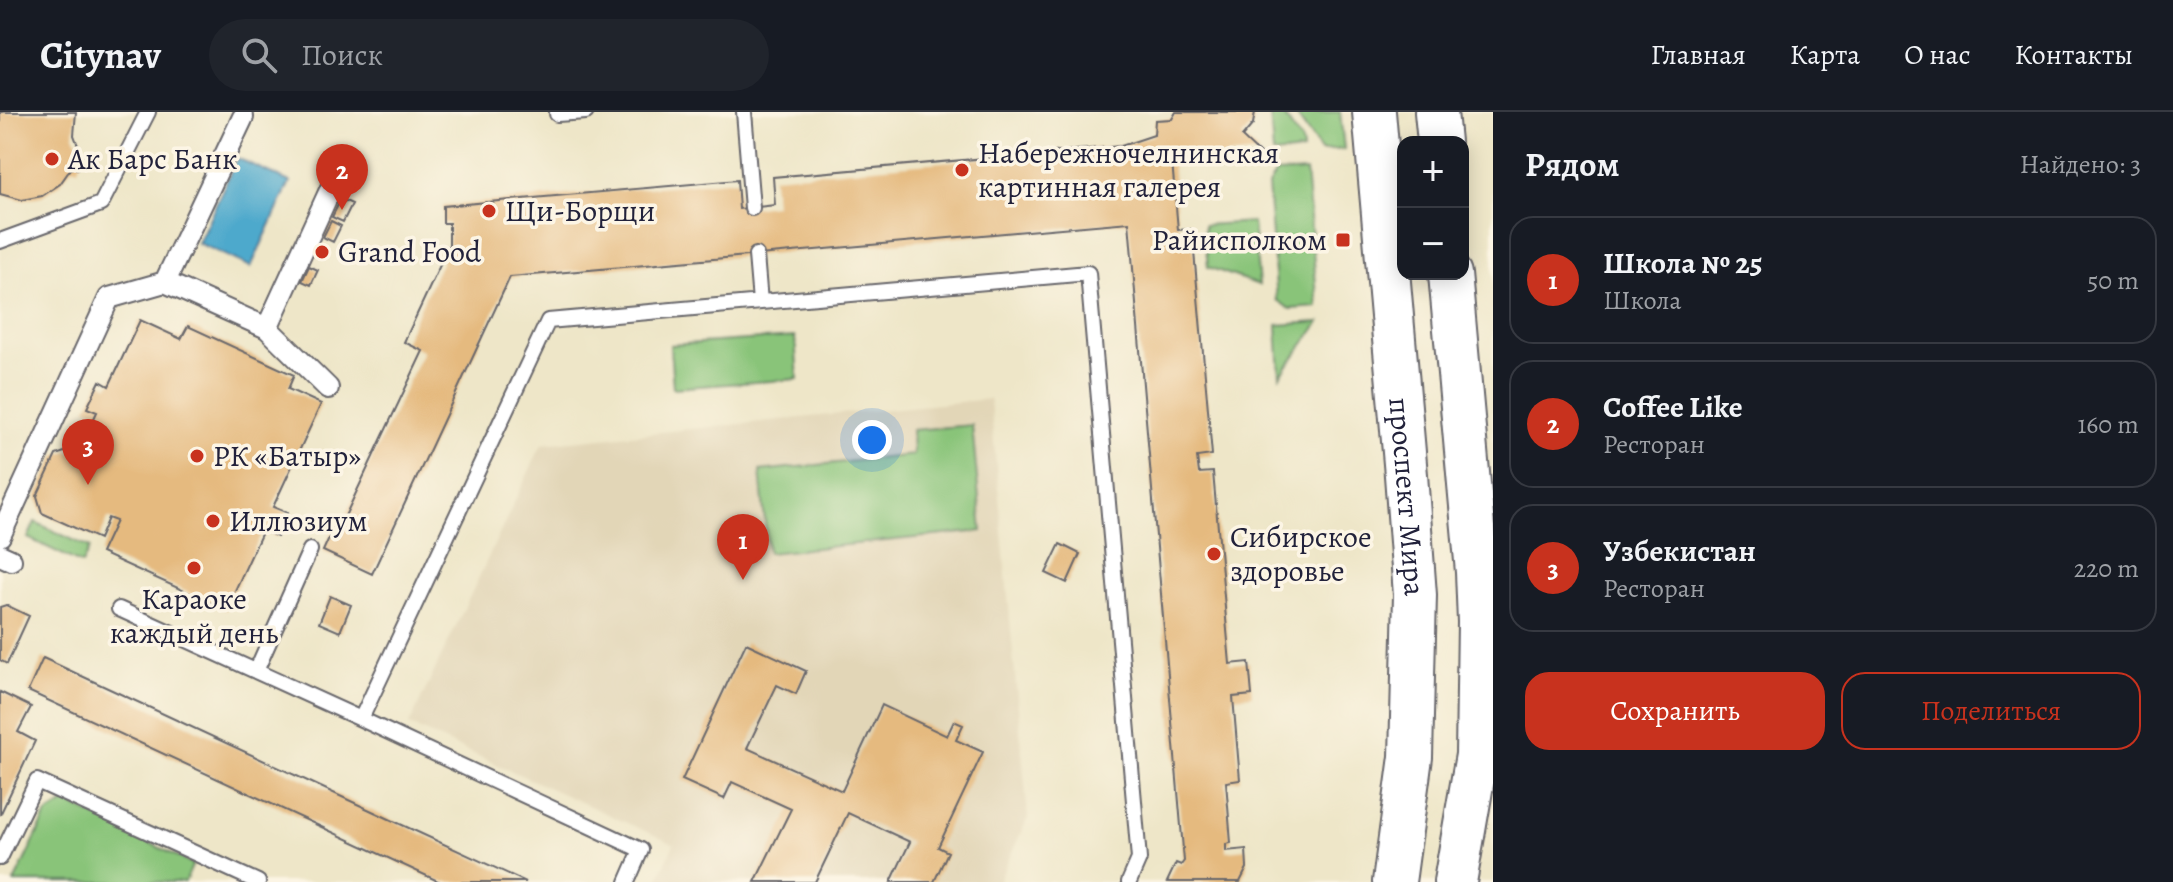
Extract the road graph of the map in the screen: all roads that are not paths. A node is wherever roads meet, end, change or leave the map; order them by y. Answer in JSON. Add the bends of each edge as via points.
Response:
{"nodes":[{"id":1,"x":148,"y":112,"type":"edge"},
{"id":2,"x":557,"y":112,"type":"edge"},
{"id":3,"x":586,"y":112,"type":"edge"},
{"id":4,"x":744,"y":112,"type":"edge"},
{"id":5,"x":1436,"y":112,"type":"edge"},
{"id":6,"x":1373,"y":116,"type":"edge"},
{"id":7,"x":243,"y":117,"type":"dead end"},
{"id":8,"x":1438,"y":136,"type":"edge"},
{"id":9,"x":342,"y":164,"type":"dead end"},
{"id":10,"x":752,"y":208,"type":"dead end"},
{"id":11,"x":0,"y":241,"type":"edge"},
{"id":12,"x":756,"y":255,"type":"dead end"},
{"id":13,"x":1451,"y":280,"type":"edge"},
{"id":14,"x":165,"y":282,"type":"junction"},
{"id":15,"x":760,"y":302,"type":"junction"},
{"id":16,"x":267,"y":328,"type":"junction"},
{"id":17,"x":328,"y":388,"type":"dead end"},
{"id":18,"x":6,"y":505,"type":"edge"},
{"id":19,"x":0,"y":536,"type":"edge"},
{"id":20,"x":310,"y":550,"type":"dead end"},
{"id":21,"x":1485,"y":572,"type":"edge"},
{"id":22,"x":119,"y":609,"type":"dead end"},
{"id":23,"x":256,"y":671,"type":"junction"},
{"id":24,"x":361,"y":719,"type":"junction"},
{"id":25,"x":0,"y":858,"type":"edge"},
{"id":26,"x":258,"y":882,"type":"edge"},
{"id":27,"x":627,"y":882,"type":"edge"},
{"id":28,"x":1129,"y":882,"type":"edge"},
{"id":29,"x":1394,"y":882,"type":"edge"},
{"id":30,"x":1455,"y":882,"type":"edge"}],
"edges":[{"from":1,"to":11,"type":"lane","via":[[101,204]]},
{"from":2,"to":3,"type":"lane"},
{"from":4,"to":10,"type":"lane"},
{"from":5,"to":8,"type":"main road"},
{"from":6,"to":29,"type":"main road","name":"проспект Мира","via":[[1415,595],[1411,757]]},
{"from":7,"to":14,"type":"street"},
{"from":9,"to":16,"type":"street"},
{"from":12,"to":15,"type":"lane"},
{"from":13,"to":21,"type":"main road","name":"проспект Мира"},
{"from":14,"to":16,"type":"street"},
{"from":14,"to":18,"type":"street","via":[[109,298]]},
{"from":15,"to":24,"type":"lane","via":[[548,321]]},
{"from":15,"to":28,"type":"lane","via":[[1088,273],[1139,859]]},
{"from":16,"to":17,"type":"street"},
{"from":18,"to":19,"type":"street"},
{"from":20,"to":23,"type":"lane"},
{"from":21,"to":30,"type":"main road","name":"проспект Мира","via":[[1477,755]]},
{"from":22,"to":23,"type":"lane"},
{"from":23,"to":24,"type":"lane"},
{"from":24,"to":27,"type":"lane","via":[[641,850]]},
{"from":25,"to":26,"type":"lane","via":[[37,781]]}]}
